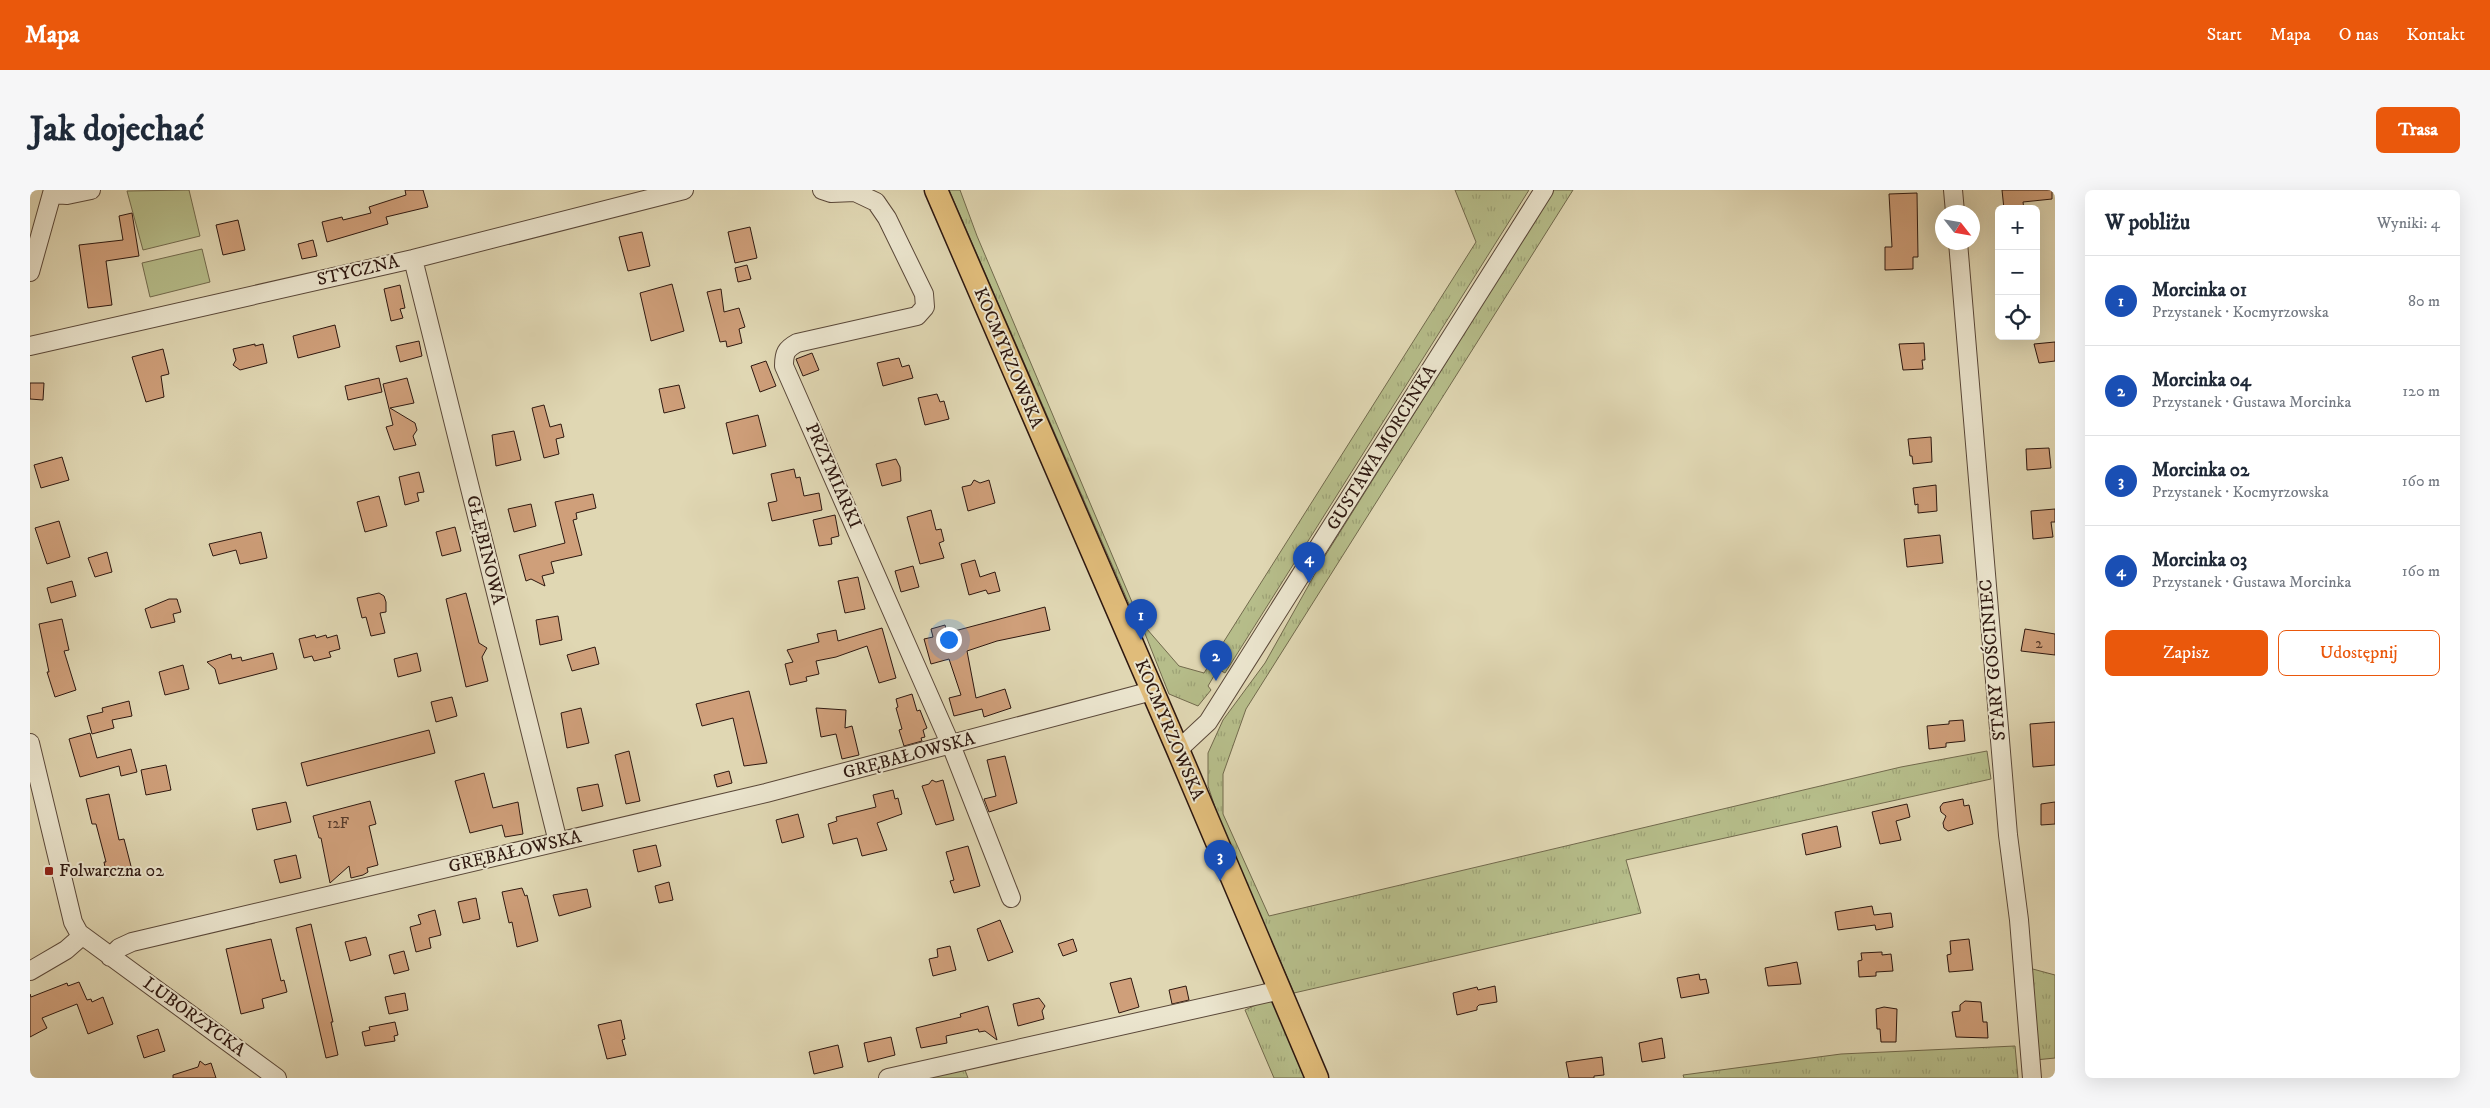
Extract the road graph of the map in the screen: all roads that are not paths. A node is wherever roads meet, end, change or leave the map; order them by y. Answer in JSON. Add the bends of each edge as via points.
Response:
{"nodes":[{"id":1,"x":91,"y":190,"type":"edge"},
{"id":2,"x":684,"y":190,"type":"edge"},
{"id":3,"x":822,"y":190,"type":"edge"},
{"id":4,"x":936,"y":190,"type":"edge"},
{"id":5,"x":1544,"y":190,"type":"edge"},
{"id":6,"x":1953,"y":190,"type":"edge"},
{"id":7,"x":53,"y":192,"type":"edge"},
{"id":8,"x":1954,"y":205,"type":"edge"},
{"id":9,"x":1959,"y":250,"type":"edge"},
{"id":10,"x":413,"y":259,"type":"junction"},
{"id":11,"x":30,"y":272,"type":"edge"},
{"id":12,"x":30,"y":346,"type":"edge"},
{"id":13,"x":1152,"y":691,"type":"junction"},
{"id":14,"x":30,"y":743,"type":"edge"},
{"id":15,"x":951,"y":746,"type":"junction"},
{"id":16,"x":1178,"y":750,"type":"junction"},
{"id":17,"x":558,"y":842,"type":"junction"},
{"id":18,"x":1011,"y":898,"type":"dead end"},
{"id":19,"x":82,"y":936,"type":"junction"},
{"id":20,"x":110,"y":956,"type":"junction"},
{"id":21,"x":30,"y":970,"type":"edge"},
{"id":22,"x":1281,"y":990,"type":"junction"},
{"id":23,"x":277,"y":1078,"type":"edge"},
{"id":24,"x":888,"y":1078,"type":"edge"},
{"id":25,"x":1317,"y":1078,"type":"edge"},
{"id":26,"x":2032,"y":1078,"type":"edge"}],
"edges":[{"from":1,"to":7,"type":"street","via":[[67,195]]},
{"from":2,"to":10,"type":"street","name":"STYCZNA"},
{"from":3,"to":15,"type":"street","name":"PRZYMIARKI","via":[[855,192],[876,202],[924,294],[925,307],[917,316],[797,343],[788,348],[784,366]]},
{"from":4,"to":13,"type":"main road","name":"KOCMYRZOWSKA"},
{"from":5,"to":16,"type":"street","name":"GUSTAWA MORCINKA","via":[[1212,715]]},
{"from":6,"to":8,"type":"street"},
{"from":7,"to":11,"type":"street"},
{"from":9,"to":26,"type":"street","name":"STARY GOŚCINIEC","via":[[2006,816],[2019,920]]},
{"from":10,"to":12,"type":"street","name":"STYCZNA"},
{"from":10,"to":17,"type":"street","name":"GŁĘBINOWA"},
{"from":13,"to":15,"type":"street","name":"GRĘBAŁOWSKA"},
{"from":13,"to":16,"type":"main road","name":"KOCMYRZOWSKA"},
{"from":14,"to":19,"type":"street","via":[[73,922]]},
{"from":15,"to":17,"type":"street","name":"GRĘBAŁOWSKA"},
{"from":15,"to":18,"type":"street","name":"PRZYMIARKI"},
{"from":16,"to":22,"type":"main road","name":"KOCMYRZOWSKA"},
{"from":17,"to":20,"type":"street","name":"GRĘBAŁOWSKA","via":[[132,942]]},
{"from":19,"to":20,"type":"street"},
{"from":19,"to":21,"type":"street","via":[[66,950]]},
{"from":20,"to":23,"type":"street","name":"LUBORZYCKA"},
{"from":22,"to":24,"type":"street"},
{"from":22,"to":25,"type":"main road","name":"KOCMYRZOWSKA"}]}
